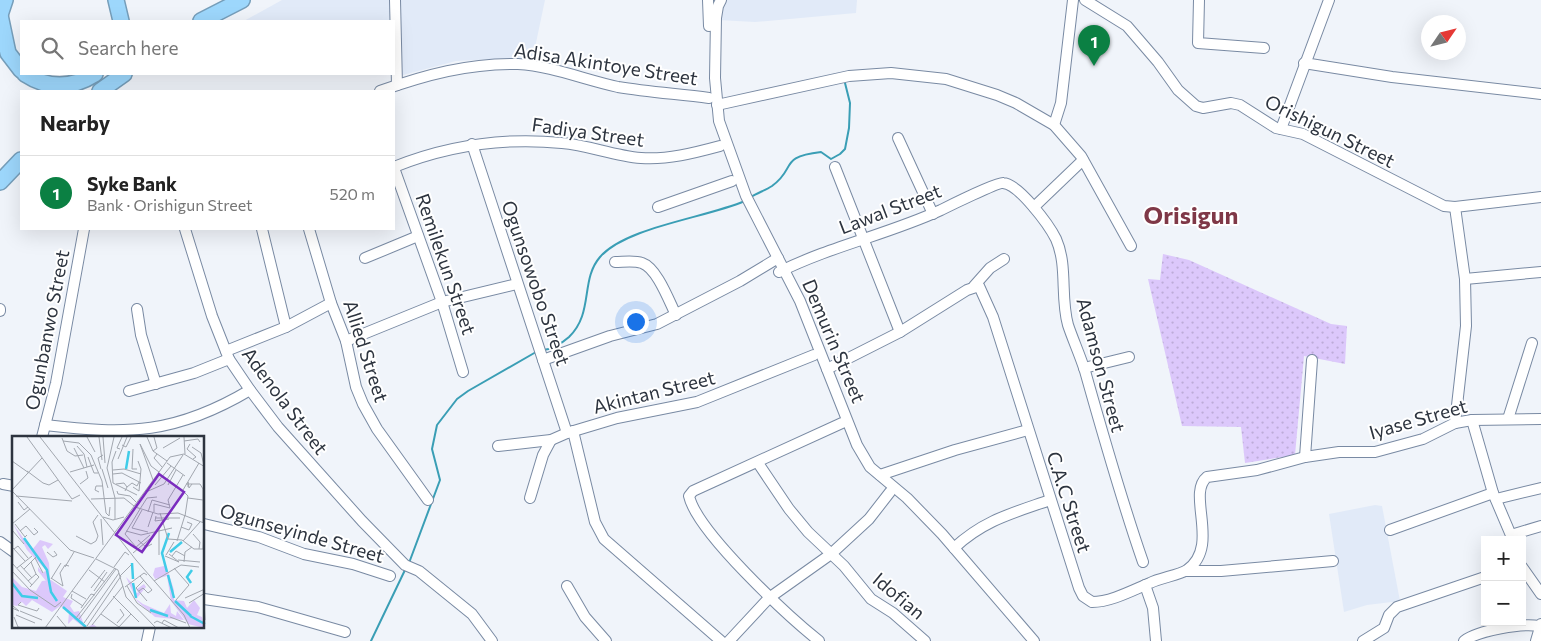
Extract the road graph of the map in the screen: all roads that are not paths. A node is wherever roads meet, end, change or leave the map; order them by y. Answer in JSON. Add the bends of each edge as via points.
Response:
{"nodes":[{"id":1,"x":5,"y":0,"type":"edge"},
{"id":2,"x":116,"y":0,"type":"edge"},
{"id":3,"x":242,"y":0,"type":"edge"},
{"id":4,"x":395,"y":0,"type":"edge"},
{"id":5,"x":708,"y":0,"type":"edge"},
{"id":6,"x":722,"y":0,"type":"edge"},
{"id":7,"x":1073,"y":0,"type":"edge"},
{"id":8,"x":1085,"y":0,"type":"edge"},
{"id":9,"x":1198,"y":0,"type":"edge"},
{"id":10,"x":1329,"y":0,"type":"edge"},
{"id":11,"x":0,"y":15,"type":"edge"},
{"id":12,"x":121,"y":20,"type":"edge"},
{"id":13,"x":203,"y":20,"type":"edge"},
{"id":14,"x":1264,"y":48,"type":"dead end"},
{"id":15,"x":1304,"y":63,"type":"junction"},
{"id":16,"x":20,"y":69,"type":"edge"},
{"id":17,"x":27,"y":75,"type":"edge"},
{"id":18,"x":93,"y":75,"type":"edge"},
{"id":19,"x":123,"y":75,"type":"edge"},
{"id":20,"x":397,"y":85,"type":"junction"},
{"id":21,"x":101,"y":90,"type":"edge"},
{"id":22,"x":383,"y":90,"type":"edge"},
{"id":23,"x":1541,"y":94,"type":"edge"},
{"id":24,"x":713,"y":101,"type":"junction"},
{"id":25,"x":1054,"y":125,"type":"junction"},
{"id":26,"x":1281,"y":129,"type":"junction"},
{"id":27,"x":898,"y":138,"type":"dead end"},
{"id":28,"x":472,"y":144,"type":"junction"},
{"id":29,"x":720,"y":146,"type":"junction"},
{"id":30,"x":1083,"y":160,"type":"junction"},
{"id":31,"x":20,"y":161,"type":"edge"},
{"id":32,"x":395,"y":167,"type":"edge"},
{"id":33,"x":835,"y":167,"type":"dead end"},
{"id":34,"x":395,"y":170,"type":"edge"},
{"id":35,"x":732,"y":181,"type":"junction"},
{"id":36,"x":0,"y":182,"type":"edge"},
{"id":37,"x":1014,"y":188,"type":"joint"},
{"id":38,"x":1541,"y":197,"type":"edge"},
{"id":39,"x":743,"y":198,"type":"junction"},
{"id":40,"x":658,"y":207,"type":"dead end"},
{"id":41,"x":1034,"y":207,"type":"junction"},
{"id":42,"x":1455,"y":207,"type":"junction"},
{"id":43,"x":933,"y":214,"type":"junction"},
{"id":44,"x":84,"y":230,"type":"edge"},
{"id":45,"x":185,"y":230,"type":"edge"},
{"id":46,"x":262,"y":230,"type":"edge"},
{"id":47,"x":308,"y":230,"type":"edge"},
{"id":48,"x":418,"y":236,"type":"junction"},
{"id":49,"x":865,"y":240,"type":"junction"},
{"id":50,"x":1131,"y":246,"type":"dead end"},
{"id":51,"x":365,"y":258,"type":"dead end"},
{"id":52,"x":1004,"y":259,"type":"dead end"},
{"id":53,"x":776,"y":260,"type":"junction"},
{"id":54,"x":615,"y":262,"type":"dead end"},
{"id":55,"x":781,"y":271,"type":"junction"},
{"id":56,"x":1541,"y":272,"type":"edge"},
{"id":57,"x":1465,"y":279,"type":"junction"},
{"id":58,"x":517,"y":284,"type":"junction"},
{"id":59,"x":974,"y":286,"type":"junction"},
{"id":60,"x":442,"y":302,"type":"junction"},
{"id":61,"x":331,"y":303,"type":"junction"},
{"id":62,"x":137,"y":309,"type":"dead end"},
{"id":63,"x":676,"y":315,"type":"junction"},
{"id":64,"x":286,"y":327,"type":"junction"},
{"id":65,"x":900,"y":332,"type":"junction"},
{"id":66,"x":346,"y":341,"type":"junction"},
{"id":67,"x":1532,"y":343,"type":"dead end"},
{"id":68,"x":814,"y":354,"type":"junction"},
{"id":69,"x":228,"y":355,"type":"junction"},
{"id":70,"x":542,"y":355,"type":"junction"},
{"id":71,"x":1128,"y":357,"type":"dead end"},
{"id":72,"x":1312,"y":360,"type":"dead end"},
{"id":73,"x":1084,"y":368,"type":"junction"},
{"id":74,"x":827,"y":369,"type":"junction"},
{"id":75,"x":463,"y":372,"type":"dead end"},
{"id":76,"x":156,"y":384,"type":"junction"},
{"id":77,"x":250,"y":390,"type":"junction"},
{"id":78,"x":129,"y":391,"type":"dead end"},
{"id":79,"x":1508,"y":419,"type":"junction"},
{"id":80,"x":1541,"y":419,"type":"edge"},
{"id":81,"x":1472,"y":420,"type":"junction"},
{"id":82,"x":842,"y":423,"type":"junction"},
{"id":83,"x":1455,"y":423,"type":"junction"},
{"id":84,"x":45,"y":425,"type":"junction"},
{"id":85,"x":1028,"y":430,"type":"junction"},
{"id":86,"x":570,"y":432,"type":"junction"},
{"id":87,"x":160,"y":433,"type":"edge"},
{"id":88,"x":42,"y":436,"type":"edge"},
{"id":89,"x":551,"y":440,"type":"junction"},
{"id":90,"x":498,"y":446,"type":"dead end"},
{"id":91,"x":1305,"y":458,"type":"junction"},
{"id":92,"x":758,"y":463,"type":"junction"},
{"id":93,"x":880,"y":475,"type":"junction"},
{"id":94,"x":1541,"y":488,"type":"edge"},
{"id":95,"x":890,"y":492,"type":"junction"},
{"id":96,"x":1494,"y":496,"type":"junction"},
{"id":97,"x":530,"y":498,"type":"dead end"},
{"id":98,"x":428,"y":500,"type":"dead end"},
{"id":99,"x":1050,"y":500,"type":"junction"},
{"id":100,"x":205,"y":524,"type":"edge"},
{"id":101,"x":1541,"y":526,"type":"edge"},
{"id":102,"x":1390,"y":530,"type":"dead end"},
{"id":103,"x":1512,"y":536,"type":"edge"},
{"id":104,"x":1515,"y":536,"type":"edge"},
{"id":105,"x":0,"y":542,"type":"edge"},
{"id":106,"x":954,"y":548,"type":"junction"},
{"id":107,"x":12,"y":551,"type":"edge"},
{"id":108,"x":831,"y":554,"type":"junction"},
{"id":109,"x":1333,"y":561,"type":"dead end"},
{"id":110,"x":1143,"y":562,"type":"dead end"},
{"id":111,"x":1186,"y":571,"type":"junction"},
{"id":112,"x":1526,"y":573,"type":"edge"},
{"id":113,"x":390,"y":576,"type":"dead end"},
{"id":114,"x":1481,"y":578,"type":"edge"},
{"id":115,"x":1145,"y":585,"type":"junction"},
{"id":116,"x":566,"y":586,"type":"dead end"},
{"id":117,"x":1541,"y":594,"type":"edge"},
{"id":118,"x":769,"y":598,"type":"junction"},
{"id":119,"x":205,"y":599,"type":"edge"},
{"id":120,"x":1540,"y":625,"type":"edge"},
{"id":121,"x":150,"y":628,"type":"edge"},
{"id":122,"x":345,"y":632,"type":"dead end"},
{"id":123,"x":146,"y":641,"type":"edge"},
{"id":124,"x":492,"y":641,"type":"edge"},
{"id":125,"x":606,"y":641,"type":"edge"},
{"id":126,"x":721,"y":641,"type":"edge"},
{"id":127,"x":729,"y":641,"type":"edge"},
{"id":128,"x":819,"y":641,"type":"edge"},
{"id":129,"x":925,"y":641,"type":"edge"},
{"id":130,"x":1026,"y":641,"type":"edge"},
{"id":131,"x":1034,"y":641,"type":"edge"},
{"id":132,"x":1156,"y":641,"type":"edge"},
{"id":133,"x":1363,"y":641,"type":"edge"},
{"id":134,"x":1464,"y":641,"type":"edge"},
{"id":135,"x":1536,"y":641,"type":"edge"}],
"edges":[{"from":1,"to":11,"type":"highway"},
{"from":2,"to":12,"type":"highway"},
{"from":3,"to":13,"type":"highway"},
{"from":4,"to":20,"type":"street"},
{"from":5,"to":24,"type":"street","name":"Demurin Street"},
{"from":6,"to":24,"type":"street","name":"Demurin Street","via":[[716,18]]},
{"from":7,"to":25,"type":"street","via":[[1062,95]]},
{"from":8,"to":26,"type":"street","name":"Orishigun Street","via":[[1127,26],[1188,100],[1203,108],[1235,104]]},
{"from":9,"to":14,"type":"street","via":[[1198,43]]},
{"from":10,"to":15,"type":"street"},
{"from":11,"to":16,"type":"highway","via":[[8,53]]},
{"from":15,"to":23,"type":"street","via":[[1392,78]]},
{"from":15,"to":26,"type":"street"},
{"from":17,"to":18,"type":"highway","via":[[57,86],[78,83]]},
{"from":19,"to":21,"type":"highway"},
{"from":20,"to":22,"type":"street","name":"Adisa Akintoye Street"},
{"from":20,"to":24,"type":"street","name":"Adisa Akintoye Street","via":[[453,69],[520,64],[619,87]]},
{"from":24,"to":25,"type":"street","name":"Adisa Akintoye Street","via":[[849,76],[891,73],[946,79],[989,92]]},
{"from":24,"to":29,"type":"street","name":"Demurin Street"},
{"from":24,"to":39,"type":"street","name":"Demurin Street"},
{"from":25,"to":30,"type":"street","name":"Adisa Akintoye Street"},
{"from":26,"to":42,"type":"street","name":"Orishigun Street","via":[[1303,134],[1435,203]]},
{"from":27,"to":43,"type":"street"},
{"from":28,"to":29,"type":"street","name":"Fadiya Street","via":[[517,140],[562,143],[638,158],[679,156]]},
{"from":28,"to":32,"type":"street","name":"Fadiya Street","via":[[428,153]]},
{"from":28,"to":58,"type":"street","name":"Ogunsowobo Street"},
{"from":29,"to":35,"type":"street","name":"Demurin Street"},
{"from":30,"to":41,"type":"street"},
{"from":30,"to":50,"type":"street","name":"Adisa Akintoye Street"},
{"from":31,"to":36,"type":"highway"},
{"from":33,"to":49,"type":"street"},
{"from":34,"to":48,"type":"street","name":"Remilekun Street"},
{"from":35,"to":39,"type":"street","name":"Demurin Street"},
{"from":35,"to":40,"type":"street"},
{"from":37,"to":41,"type":"street","name":"Adamson Street"},
{"from":37,"to":43,"type":"street","name":"Lawal Street","via":[[1005,183],[996,184]]},
{"from":38,"to":42,"type":"street","name":"Orishigun Street"},
{"from":39,"to":53,"type":"street","name":"Demurin Street"},
{"from":41,"to":73,"type":"street","name":"Adamson Street","via":[[1056,239],[1065,309]]},
{"from":42,"to":57,"type":"street"},
{"from":43,"to":49,"type":"street","name":"Lawal Street"},
{"from":44,"to":84,"type":"street","name":"Ogunbanwo Street"},
{"from":45,"to":69,"type":"street","name":"Adenola Street","via":[[212,316]]},
{"from":46,"to":64,"type":"street"},
{"from":47,"to":61,"type":"street","name":"Allied Street"},
{"from":48,"to":51,"type":"street"},
{"from":48,"to":60,"type":"street","name":"Remilekun Street"},
{"from":49,"to":55,"type":"street","name":"Lawal Street"},
{"from":49,"to":65,"type":"street"},
{"from":52,"to":59,"type":"street","via":[[990,268]]},
{"from":53,"to":55,"type":"street","name":"Demurin Street"},
{"from":53,"to":63,"type":"street"},
{"from":54,"to":63,"type":"street","via":[[642,263],[650,268]]},
{"from":55,"to":68,"type":"street","name":"Demurin Street"},
{"from":55,"to":74,"type":"street","name":"Demurin Street","via":[[800,301]]},
{"from":56,"to":57,"type":"street"},
{"from":57,"to":83,"type":"street","via":[[1466,326]]},
{"from":58,"to":60,"type":"street"},
{"from":58,"to":70,"type":"street","name":"Ogunsowobo Street"},
{"from":59,"to":65,"type":"street"},
{"from":59,"to":85,"type":"street","name":"C.A.C Street","via":[[982,290],[989,306]]},
{"from":60,"to":66,"type":"street"},
{"from":60,"to":75,"type":"street","name":"Remilekun Street"},
{"from":61,"to":64,"type":"street"},
{"from":61,"to":66,"type":"street","name":"Allied Street"},
{"from":62,"to":76,"type":"street","via":[[141,335]]},
{"from":63,"to":70,"type":"street","via":[[648,327]]},
{"from":64,"to":69,"type":"street"},
{"from":65,"to":74,"type":"street"},
{"from":66,"to":98,"type":"street","name":"Allied Street","via":[[356,387],[369,416]]},
{"from":67,"to":79,"type":"street"},
{"from":68,"to":82,"type":"street","name":"Demurin Street"},
{"from":68,"to":86,"type":"street","name":"Akintan Street","via":[[697,402],[617,418]]},
{"from":69,"to":76,"type":"street","via":[[194,373]]},
{"from":69,"to":77,"type":"street","name":"Adenola Street"},
{"from":70,"to":86,"type":"street","name":"Ogunsowobo Street"},
{"from":71,"to":73,"type":"street"},
{"from":72,"to":91,"type":"street"},
{"from":73,"to":110,"type":"street","name":"Adamson Street","via":[[1116,482]]},
{"from":74,"to":93,"type":"street","name":"Demurin Street","via":[[857,445],[870,467]]},
{"from":76,"to":78,"type":"street"},
{"from":77,"to":87,"type":"street"},
{"from":77,"to":124,"type":"street","name":"Adenola Street","via":[[338,495],[405,565],[419,571],[472,614]]},
{"from":79,"to":80,"type":"street","name":"Iyase Street"},
{"from":79,"to":81,"type":"street","name":"Iyase Street"},
{"from":81,"to":83,"type":"street","name":"Iyase Street"},
{"from":81,"to":96,"type":"street"},
{"from":82,"to":92,"type":"street"},
{"from":82,"to":95,"type":"street","name":"Demurin Street","via":[[858,460]]},
{"from":83,"to":91,"type":"street","name":"Iyase Street","via":[[1423,439],[1375,452],[1339,452]]},
{"from":84,"to":87,"type":"street"},
{"from":84,"to":88,"type":"street","name":"Ogunbanwo Street"},
{"from":85,"to":93,"type":"street"},
{"from":85,"to":99,"type":"street","name":"C.A.C Street"},
{"from":86,"to":89,"type":"street","name":"Akintan Street"},
{"from":86,"to":126,"type":"street","name":"Ogunsowobo Street","via":[[595,522],[604,539]]},
{"from":89,"to":90,"type":"street","name":"Akintan Street"},
{"from":89,"to":97,"type":"street"},
{"from":91,"to":111,"type":"street","via":[[1203,480],[1202,551]]},
{"from":92,"to":108,"type":"street","name":"Idofian","via":[[789,509]]},
{"from":92,"to":118,"type":"street","via":[[693,491],[689,496],[703,521]]},
{"from":93,"to":106,"type":"street","name":"Demurin Street","via":[[907,498]]},
{"from":94,"to":96,"type":"street"},
{"from":95,"to":108,"type":"street","via":[[869,519]]},
{"from":95,"to":130,"type":"street","name":"Demurin Street","via":[[937,538]]},
{"from":96,"to":102,"type":"street"},
{"from":96,"to":103,"type":"street"},
{"from":99,"to":106,"type":"street","via":[[998,517]]},
{"from":99,"to":115,"type":"street","name":"C.A.C Street","via":[[1079,588],[1087,600],[1096,602]]},
{"from":100,"to":113,"type":"street","name":"Ogunseyinde Street"},
{"from":101,"to":104,"type":"street"},
{"from":105,"to":107,"type":"street"},
{"from":106,"to":131,"type":"street","name":"Demurin Street"},
{"from":108,"to":118,"type":"street"},
{"from":108,"to":129,"type":"street","name":"Idofian","via":[[871,599]]},
{"from":109,"to":111,"type":"street"},
{"from":111,"to":115,"type":"street","name":"C.A.C Street"},
{"from":112,"to":117,"type":"street"},
{"from":114,"to":133,"type":"street","via":[[1397,607],[1389,615],[1384,628]]},
{"from":115,"to":132,"type":"street","via":[[1153,608]]},
{"from":116,"to":125,"type":"street","via":[[585,617]]},
{"from":118,"to":127,"type":"street"},
{"from":118,"to":128,"type":"street"},
{"from":119,"to":122,"type":"street","via":[[258,607]]},
{"from":120,"to":134,"type":"street","via":[[1526,624]]},
{"from":120,"to":135,"type":"street"},
{"from":121,"to":123,"type":"street"}]}
